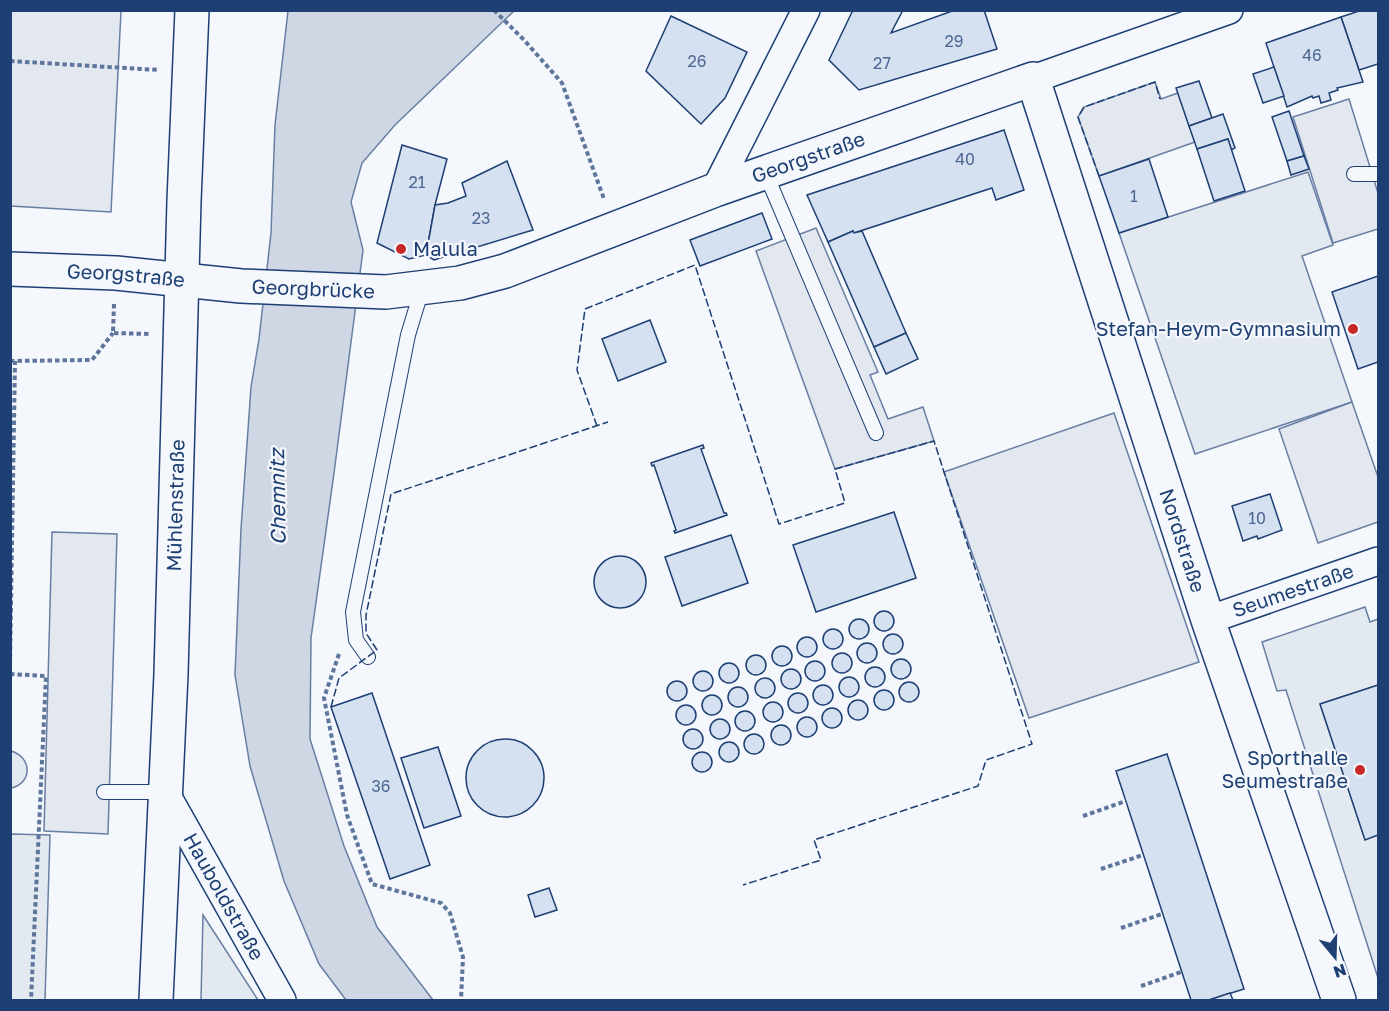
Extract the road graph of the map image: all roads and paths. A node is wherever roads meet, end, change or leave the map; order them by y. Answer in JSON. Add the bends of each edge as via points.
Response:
{"nodes":[{"id":1,"x":192,"y":10,"type":"edge"},
{"id":2,"x":494,"y":10,"type":"edge"},
{"id":3,"x":806,"y":10,"type":"edge"},
{"id":4,"x":1229,"y":10,"type":"edge"},
{"id":5,"x":10,"y":62,"type":"edge"},
{"id":6,"x":190,"y":71,"type":"junction"},
{"id":7,"x":1033,"y":79,"type":"junction"},
{"id":8,"x":765,"y":172,"type":"junction"},
{"id":9,"x":1354,"y":174,"type":"dead end"},
{"id":10,"x":1378,"y":174,"type":"edge"},
{"id":11,"x":715,"y":190,"type":"junction"},
{"id":12,"x":614,"y":228,"type":"junction"},
{"id":13,"x":10,"y":269,"type":"edge"},
{"id":14,"x":116,"y":273,"type":"junction"},
{"id":15,"x":182,"y":280,"type":"junction"},
{"id":16,"x":241,"y":286,"type":"joint"},
{"id":17,"x":422,"y":289,"type":"junction"},
{"id":18,"x":386,"y":292,"type":"joint"},
{"id":19,"x":113,"y":333,"type":"junction"},
{"id":20,"x":181,"y":335,"type":"junction"},
{"id":21,"x":13,"y":362,"type":"edge"},
{"id":22,"x":876,"y":433,"type":"dead end"},
{"id":23,"x":1378,"y":561,"type":"edge"},
{"id":24,"x":1208,"y":620,"type":"junction"},
{"id":25,"x":356,"y":640,"type":"junction"},
{"id":26,"x":368,"y":657,"type":"dead end"},
{"id":27,"x":10,"y":665,"type":"edge"},
{"id":28,"x":10,"y":674,"type":"edge"},
{"id":29,"x":104,"y":792,"type":"dead end"},
{"id":30,"x":165,"y":792,"type":"junction"},
{"id":31,"x":1126,"y":801,"type":"dead end"},
{"id":32,"x":1083,"y":816,"type":"dead end"},
{"id":33,"x":1143,"y":855,"type":"dead end"},
{"id":34,"x":1101,"y":869,"type":"dead end"},
{"id":35,"x":1162,"y":914,"type":"dead end"},
{"id":36,"x":1121,"y":928,"type":"dead end"},
{"id":37,"x":1181,"y":972,"type":"dead end"},
{"id":38,"x":1141,"y":986,"type":"dead end"},
{"id":39,"x":31,"y":1000,"type":"edge"},
{"id":40,"x":156,"y":1000,"type":"edge"},
{"id":41,"x":282,"y":1000,"type":"edge"},
{"id":42,"x":461,"y":1000,"type":"edge"},
{"id":43,"x":1339,"y":1000,"type":"edge"}],
"edges":[{"from":1,"to":6,"type":"street","name":"Mühlenstraße"},
{"from":2,"to":12,"type":"path","via":[[562,82]]},
{"from":3,"to":11,"type":"street"},
{"from":4,"to":7,"type":"street","name":"Georgstraße"},
{"from":5,"to":6,"type":"path"},
{"from":6,"to":15,"type":"street","name":"Mühlenstraße"},
{"from":7,"to":8,"type":"street","name":"Georgstraße"},
{"from":7,"to":24,"type":"street","name":"Nordstraße"},
{"from":8,"to":11,"type":"street","name":"Georgstraße"},
{"from":8,"to":22,"type":"lane"},
{"from":9,"to":10,"type":"lane"},
{"from":11,"to":12,"type":"street","name":"Georgstraße"},
{"from":12,"to":17,"type":"street","name":"Georgstraße","via":[[505,271]]},
{"from":13,"to":14,"type":"street","name":"Georgstraße"},
{"from":14,"to":15,"type":"street","name":"Georgstraße"},
{"from":14,"to":19,"type":"path"},
{"from":15,"to":16,"type":"street","name":"Georgstraße"},
{"from":15,"to":20,"type":"street","name":"Mühlenstraße"},
{"from":16,"to":18,"type":"street","name":"Georgbrücke"},
{"from":17,"to":18,"type":"street","name":"Georgstraße"},
{"from":17,"to":25,"type":"lane","via":[[408,335],[352,612]]},
{"from":19,"to":20,"type":"path"},
{"from":19,"to":21,"type":"path","via":[[92,360]]},
{"from":20,"to":30,"type":"street","name":"Mühlenstraße"},
{"from":21,"to":27,"type":"path"},
{"from":23,"to":24,"type":"street","name":"Seumestraße"},
{"from":24,"to":43,"type":"street","name":"Nordstraße"},
{"from":25,"to":26,"type":"lane"},
{"from":25,"to":42,"type":"path","via":[[339,655],[324,698],[347,815],[372,884],[441,903],[450,913],[463,957]]},
{"from":28,"to":39,"type":"path","via":[[46,676]]},
{"from":29,"to":30,"type":"lane"},
{"from":30,"to":40,"type":"street","name":"Mühlenstraße"},
{"from":30,"to":41,"type":"street","name":"Hauboldstraße"},
{"from":31,"to":32,"type":"path"},
{"from":33,"to":34,"type":"path"},
{"from":35,"to":36,"type":"path"},
{"from":37,"to":38,"type":"path"}]}
